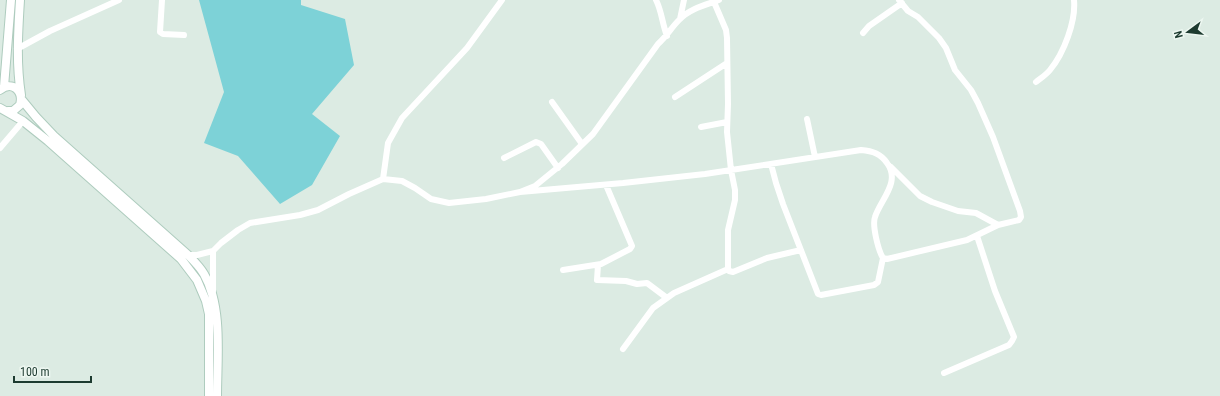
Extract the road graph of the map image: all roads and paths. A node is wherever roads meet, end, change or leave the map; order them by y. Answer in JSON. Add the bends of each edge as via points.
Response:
{"nodes":[{"id":1,"x":11,"y":0,"type":"edge"},
{"id":2,"x":20,"y":0,"type":"edge"},
{"id":3,"x":120,"y":0,"type":"edge"},
{"id":4,"x":162,"y":0,"type":"edge"},
{"id":5,"x":502,"y":0,"type":"edge"},
{"id":6,"x":656,"y":0,"type":"edge"},
{"id":7,"x":684,"y":0,"type":"edge"},
{"id":8,"x":1074,"y":0,"type":"edge"},
{"id":9,"x":717,"y":1,"type":"edge"},
{"id":10,"x":901,"y":2,"type":"edge"},
{"id":11,"x":680,"y":19,"type":"junction"},
{"id":12,"x":863,"y":33,"type":"dead end"},
{"id":13,"x":184,"y":35,"type":"dead end"},
{"id":14,"x":667,"y":36,"type":"junction"},
{"id":15,"x":17,"y":49,"type":"junction"},
{"id":16,"x":727,"y":63,"type":"junction"},
{"id":17,"x":1036,"y":82,"type":"dead end"},
{"id":18,"x":2,"y":88,"type":"edge"},
{"id":19,"x":21,"y":97,"type":"junction"},
{"id":20,"x":675,"y":97,"type":"dead end"},
{"id":21,"x":552,"y":102,"type":"dead end"},
{"id":22,"x":0,"y":108,"type":"edge"},
{"id":23,"x":8,"y":111,"type":"junction"},
{"id":24,"x":807,"y":119,"type":"dead end"},
{"id":25,"x":22,"y":121,"type":"junction"},
{"id":26,"x":727,"y":122,"type":"junction"},
{"id":27,"x":701,"y":127,"type":"dead end"},
{"id":28,"x":582,"y":144,"type":"junction"},
{"id":29,"x":0,"y":148,"type":"edge"},
{"id":30,"x":815,"y":157,"type":"junction"},
{"id":31,"x":504,"y":158,"type":"dead end"},
{"id":32,"x":886,"y":161,"type":"junction"},
{"id":33,"x":771,"y":164,"type":"junction"},
{"id":34,"x":558,"y":168,"type":"junction"},
{"id":35,"x":731,"y":170,"type":"junction"},
{"id":36,"x":383,"y":179,"type":"junction"},
{"id":37,"x":606,"y":185,"type":"junction"},
{"id":38,"x":520,"y":192,"type":"junction"},
{"id":39,"x":998,"y":225,"type":"junction"},
{"id":40,"x":977,"y":236,"type":"junction"},
{"id":41,"x":801,"y":250,"type":"junction"},
{"id":42,"x":213,"y":251,"type":"junction"},
{"id":43,"x":188,"y":255,"type":"junction"},
{"id":44,"x":883,"y":258,"type":"junction"},
{"id":45,"x":598,"y":265,"type":"junction"},
{"id":46,"x":728,"y":269,"type":"junction"},
{"id":47,"x":563,"y":270,"type":"dead end"},
{"id":48,"x":213,"y":294,"type":"junction"},
{"id":49,"x":667,"y":298,"type":"junction"},
{"id":50,"x":623,"y":349,"type":"dead end"},
{"id":51,"x":213,"y":356,"type":"junction"},
{"id":52,"x":944,"y":373,"type":"dead end"},
{"id":53,"x":209,"y":396,"type":"edge"},
{"id":54,"x":217,"y":396,"type":"edge"}],
"edges":[{"from":1,"to":18,"type":"main road"},
{"from":2,"to":15,"type":"main road"},
{"from":3,"to":15,"type":"street","via":[[50,31]]},
{"from":4,"to":13,"type":"street","via":[[160,32]]},
{"from":5,"to":36,"type":"street","via":[[467,48],[402,118],[388,143]]},
{"from":6,"to":14,"type":"street"},
{"from":7,"to":11,"type":"street"},
{"from":8,"to":17,"type":"street","via":[[1074,18],[1063,46],[1051,69]]},
{"from":9,"to":11,"type":"street","via":[[696,8]]},
{"from":9,"to":16,"type":"street","via":[[726,30]]},
{"from":10,"to":12,"type":"street"},
{"from":10,"to":39,"type":"street","via":[[946,48],[955,70],[978,103],[1021,217],[1019,220]]},
{"from":11,"to":14,"type":"street"},
{"from":14,"to":28,"type":"street","via":[[658,44],[593,134]]},
{"from":15,"to":19,"type":"main road"},
{"from":16,"to":20,"type":"street"},
{"from":16,"to":26,"type":"street"},
{"from":18,"to":19,"type":"main road","via":[[14,87]]},
{"from":19,"to":23,"type":"main road","via":[[20,105],[13,111]]},
{"from":19,"to":43,"type":"main road","via":[[54,136]]},
{"from":21,"to":28,"type":"street"},
{"from":22,"to":23,"type":"main road"},
{"from":23,"to":25,"type":"main road"},
{"from":24,"to":30,"type":"street"},
{"from":25,"to":29,"type":"street"},
{"from":25,"to":51,"type":"main road","via":[[74,163],[190,269],[206,301]]},
{"from":26,"to":27,"type":"street"},
{"from":26,"to":35,"type":"street"},
{"from":28,"to":34,"type":"street"},
{"from":30,"to":32,"type":"street","via":[[861,150],[879,154]]},
{"from":30,"to":33,"type":"street"},
{"from":31,"to":34,"type":"street","via":[[536,142],[541,144]]},
{"from":32,"to":39,"type":"street","via":[[920,196],[958,211],[976,213]]},
{"from":32,"to":44,"type":"street","via":[[892,176],[875,217],[875,230]]},
{"from":33,"to":35,"type":"street"},
{"from":33,"to":41,"type":"street"},
{"from":34,"to":38,"type":"street","via":[[535,186]]},
{"from":35,"to":37,"type":"street"},
{"from":35,"to":46,"type":"street","via":[[735,200],[728,230]]},
{"from":36,"to":38,"type":"street","via":[[402,181],[431,199],[449,203]]},
{"from":36,"to":42,"type":"street","via":[[318,210],[250,223]]},
{"from":37,"to":38,"type":"street"},
{"from":37,"to":45,"type":"street","via":[[632,246],[617,257]]},
{"from":39,"to":40,"type":"street"},
{"from":40,"to":44,"type":"street","via":[[953,244]]},
{"from":40,"to":52,"type":"street","via":[[995,291],[1014,337],[1009,344]]},
{"from":41,"to":44,"type":"street","via":[[816,290],[822,295],[874,285],[878,282]]},
{"from":41,"to":46,"type":"street","via":[[767,258],[733,272]]},
{"from":42,"to":43,"type":"street"},
{"from":42,"to":48,"type":"street"},
{"from":43,"to":48,"type":"main road","via":[[204,274]]},
{"from":45,"to":47,"type":"street"},
{"from":45,"to":49,"type":"street","via":[[597,280],[647,283]]},
{"from":46,"to":49,"type":"street"},
{"from":48,"to":51,"type":"main road","via":[[216,314]]},
{"from":49,"to":50,"type":"street","via":[[653,308]]},
{"from":51,"to":53,"type":"main road"},
{"from":51,"to":54,"type":"main road"}]}
